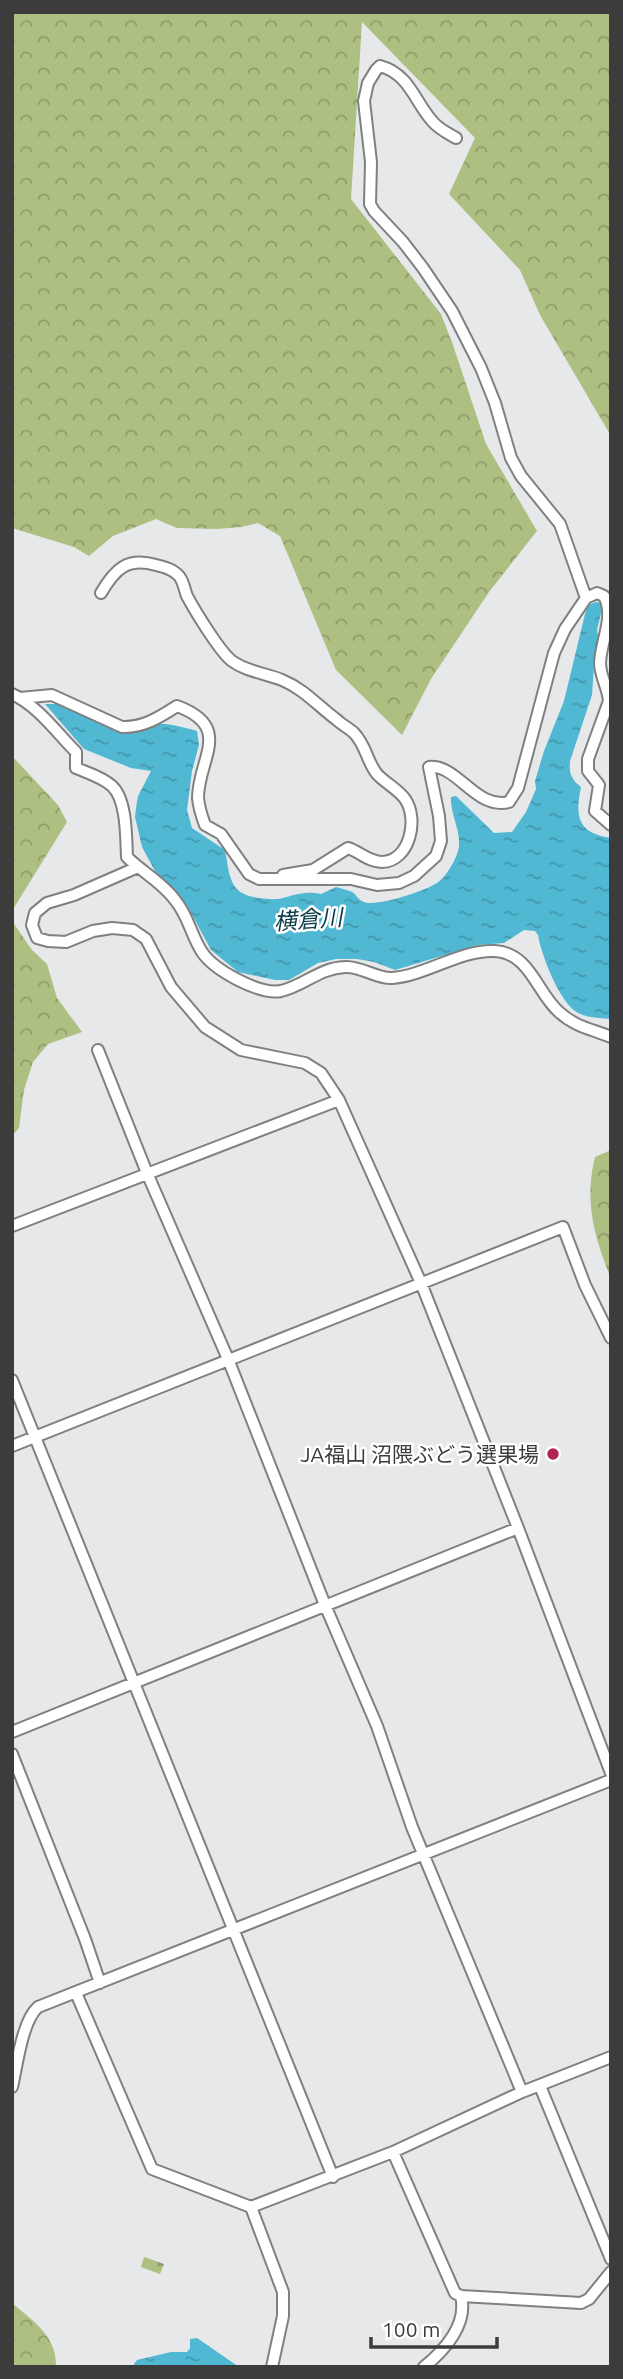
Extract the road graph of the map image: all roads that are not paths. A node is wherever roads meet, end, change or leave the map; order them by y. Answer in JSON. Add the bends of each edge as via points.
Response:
{"nodes":[{"id":1,"x":456,"y":138,"type":"dead end"},
{"id":2,"x":101,"y":593,"type":"dead end"},
{"id":3,"x":586,"y":598,"type":"junction"},
{"id":4,"x":16,"y":696,"type":"edge"},
{"id":5,"x":611,"y":825,"type":"edge"},
{"id":6,"x":138,"y":867,"type":"junction"},
{"id":7,"x":266,"y":879,"type":"junction"},
{"id":8,"x":611,"y":1037,"type":"edge"},
{"id":9,"x":98,"y":1050,"type":"dead end"},
{"id":10,"x":339,"y":1100,"type":"junction"},
{"id":11,"x":147,"y":1173,"type":"junction"},
{"id":12,"x":12,"y":1226,"type":"edge"},
{"id":13,"x":421,"y":1283,"type":"junction"},
{"id":14,"x":611,"y":1338,"type":"edge"},
{"id":15,"x":228,"y":1359,"type":"junction"},
{"id":16,"x":12,"y":1380,"type":"edge"},
{"id":17,"x":36,"y":1437,"type":"junction"},
{"id":18,"x":12,"y":1446,"type":"edge"},
{"id":19,"x":518,"y":1528,"type":"junction"},
{"id":20,"x":325,"y":1605,"type":"junction"},
{"id":21,"x":135,"y":1683,"type":"junction"},
{"id":22,"x":12,"y":1732,"type":"edge"},
{"id":23,"x":12,"y":1754,"type":"edge"},
{"id":24,"x":611,"y":1773,"type":"edge"},
{"id":25,"x":611,"y":1780,"type":"edge"},
{"id":26,"x":422,"y":1853,"type":"junction"},
{"id":27,"x":234,"y":1928,"type":"junction"},
{"id":28,"x":100,"y":1983,"type":"junction"},
{"id":29,"x":76,"y":1993,"type":"junction"},
{"id":30,"x":611,"y":2057,"type":"edge"},
{"id":31,"x":540,"y":2086,"type":"junction"},
{"id":32,"x":12,"y":2087,"type":"edge"},
{"id":33,"x":522,"y":2092,"type":"junction"},
{"id":34,"x":393,"y":2152,"type":"junction"},
{"id":35,"x":333,"y":2177,"type":"junction"},
{"id":36,"x":251,"y":2207,"type":"junction"},
{"id":37,"x":611,"y":2259,"type":"edge"},
{"id":38,"x":611,"y":2272,"type":"edge"},
{"id":39,"x":461,"y":2295,"type":"junction"},
{"id":40,"x":272,"y":2367,"type":"edge"},
{"id":41,"x":424,"y":2367,"type":"edge"}],
"edges":[{"from":1,"to":3,"type":"street","via":[[434,123],[401,77],[388,68],[376,69],[364,101],[370,204],[452,311],[481,368],[512,458],[560,524]]},
{"from":2,"to":7,"type":"street","via":[[116,572],[133,562],[177,574],[232,660],[305,692],[352,731],[363,743],[376,773],[405,799],[411,830],[397,857],[372,860],[348,848],[313,870]]},
{"from":3,"to":5,"type":"street","via":[[597,593],[608,604],[600,661],[609,701],[588,771],[599,785],[596,811]]},
{"from":3,"to":7,"type":"street","via":[[554,653],[518,788],[509,802],[486,801],[445,771],[429,767],[441,841],[436,856],[414,876],[377,885],[351,879]]},
{"from":4,"to":6,"type":"street","via":[[76,752],[76,768],[111,785],[120,796],[127,857]]},
{"from":4,"to":7,"type":"street","via":[[52,695],[122,727],[155,720],[177,706],[195,713],[208,730],[209,752],[198,797],[205,825],[221,834],[250,874]]},
{"from":6,"to":8,"type":"street","via":[[174,897],[207,958],[238,980],[267,991],[281,990],[333,968],[359,968],[390,978],[495,951],[523,964],[558,1011]]},
{"from":6,"to":10,"type":"street","via":[[47,903],[35,913],[32,925],[37,937],[66,942],[93,930],[133,930],[146,939],[171,987],[205,1027],[241,1050],[305,1063],[321,1073]]},
{"from":9,"to":11,"type":"street"},
{"from":10,"to":11,"type":"street"},
{"from":10,"to":13,"type":"street"},
{"from":11,"to":12,"type":"street"},
{"from":11,"to":15,"type":"street"},
{"from":13,"to":14,"type":"street","via":[[563,1227],[584,1285]]},
{"from":13,"to":15,"type":"street"},
{"from":13,"to":19,"type":"street"},
{"from":15,"to":17,"type":"street"},
{"from":15,"to":20,"type":"street"},
{"from":16,"to":17,"type":"street"},
{"from":17,"to":18,"type":"street"},
{"from":17,"to":21,"type":"street"},
{"from":19,"to":20,"type":"street"},
{"from":19,"to":24,"type":"street"},
{"from":20,"to":21,"type":"street"},
{"from":20,"to":26,"type":"street","via":[[377,1726]]},
{"from":21,"to":22,"type":"street"},
{"from":21,"to":27,"type":"street"},
{"from":23,"to":28,"type":"street"},
{"from":25,"to":26,"type":"street"},
{"from":26,"to":27,"type":"street"},
{"from":26,"to":33,"type":"street"},
{"from":27,"to":28,"type":"street"},
{"from":27,"to":35,"type":"street"},
{"from":28,"to":29,"type":"street"},
{"from":29,"to":32,"type":"street","via":[[33,2012]]},
{"from":29,"to":36,"type":"street","via":[[152,2169]]},
{"from":30,"to":31,"type":"street"},
{"from":31,"to":33,"type":"street"},
{"from":31,"to":37,"type":"street"},
{"from":33,"to":34,"type":"street"},
{"from":34,"to":35,"type":"street"},
{"from":34,"to":39,"type":"street","via":[[455,2293]]},
{"from":35,"to":36,"type":"street"},
{"from":36,"to":40,"type":"street","via":[[285,2304]]},
{"from":38,"to":39,"type":"street","via":[[581,2303]]},
{"from":39,"to":41,"type":"street","via":[[461,2322],[441,2353]]}]}
